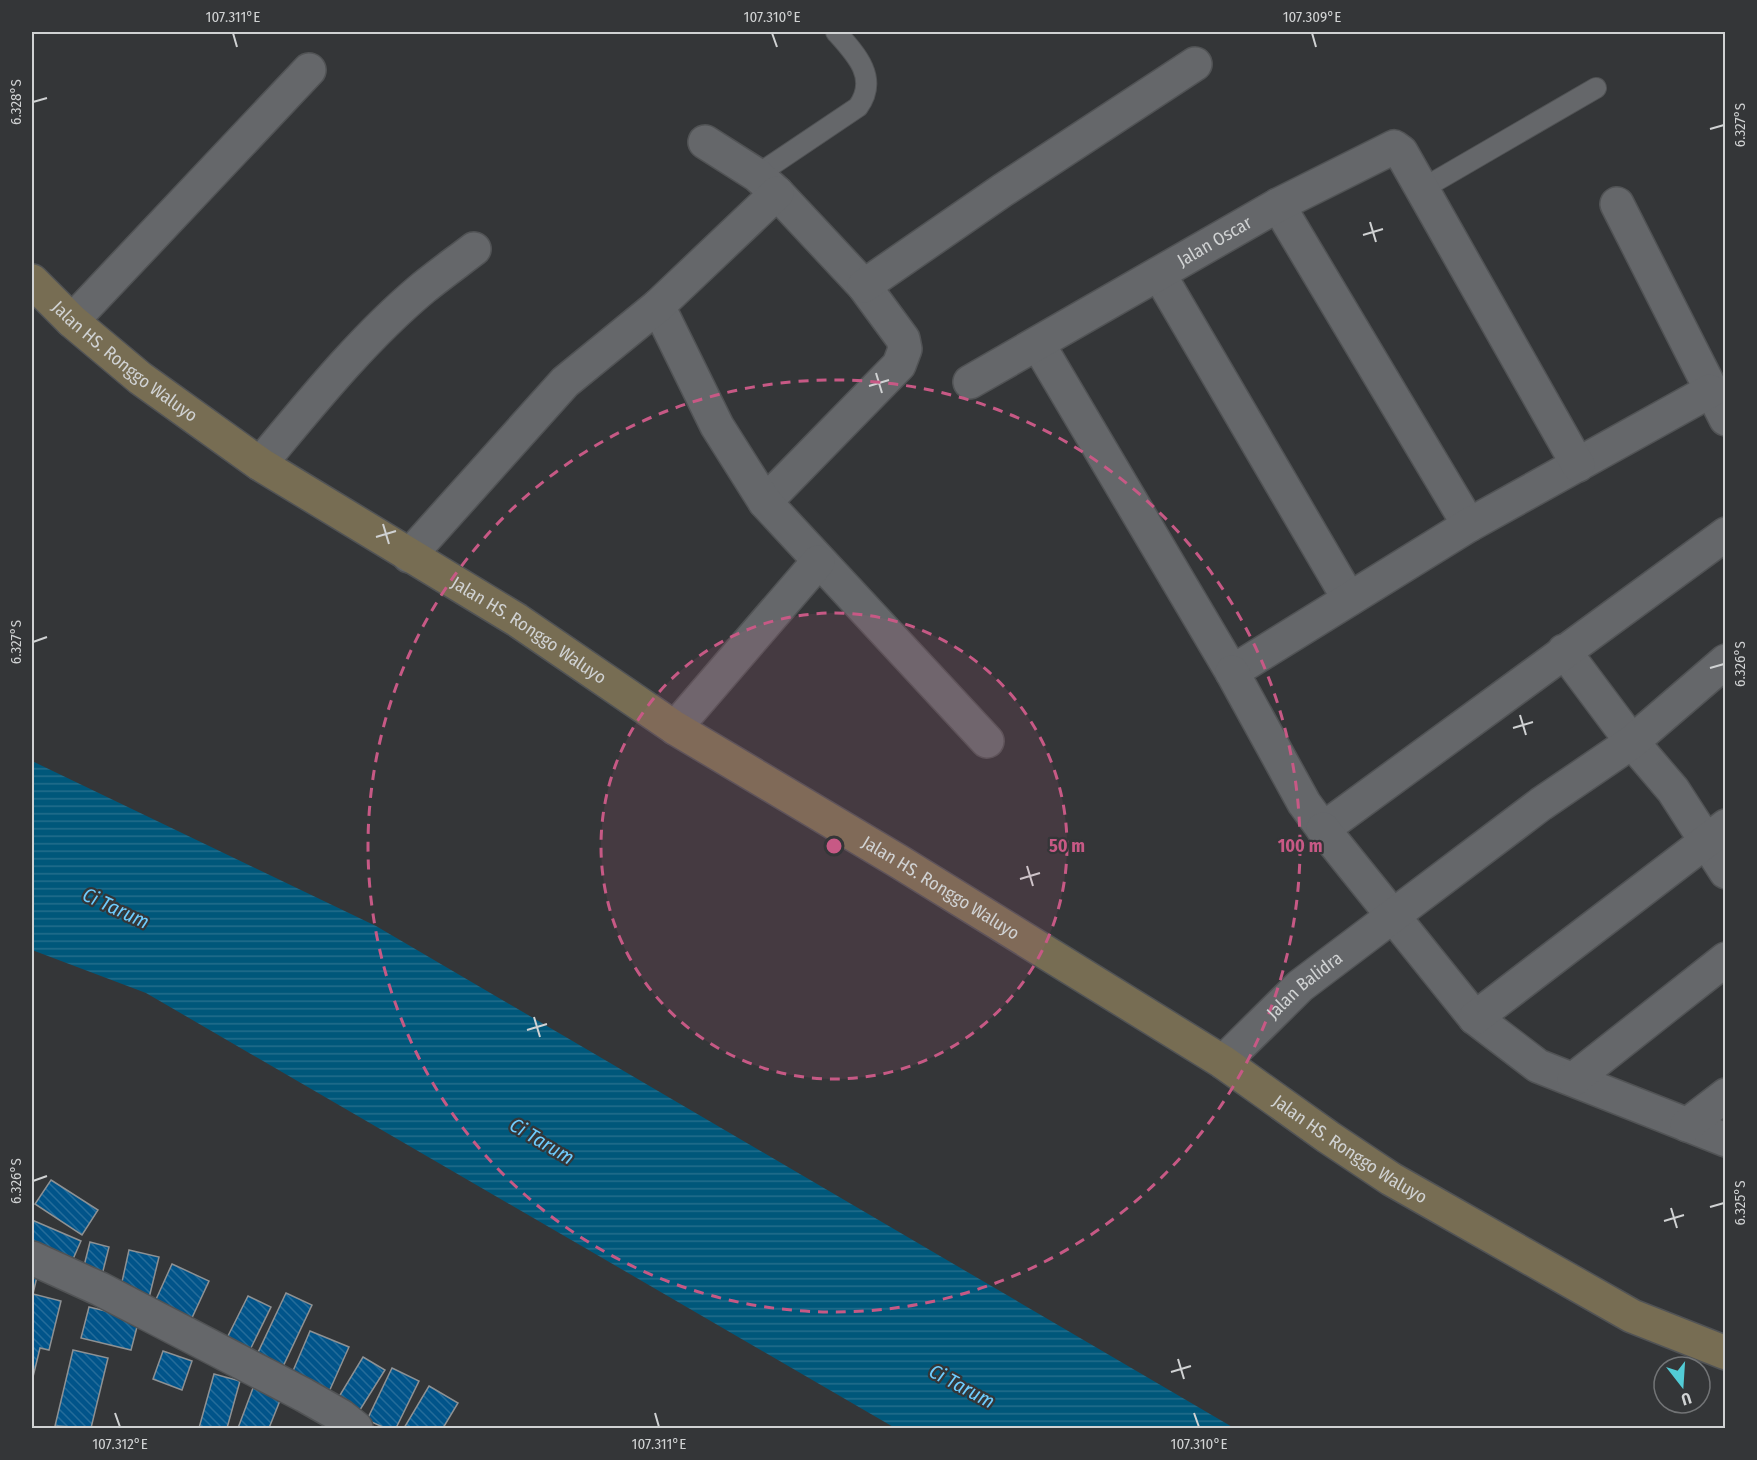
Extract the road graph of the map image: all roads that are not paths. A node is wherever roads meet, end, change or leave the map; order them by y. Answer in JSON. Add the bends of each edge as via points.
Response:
{"nodes":[{"id":1,"x":836,"y":32,"type":"edge"},
{"id":2,"x":1195,"y":64,"type":"dead end"},
{"id":3,"x":309,"y":70,"type":"dead end"},
{"id":4,"x":1596,"y":88,"type":"dead end"},
{"id":5,"x":705,"y":142,"type":"dead end"},
{"id":6,"x":767,"y":184,"type":"junction"},
{"id":7,"x":1422,"y":189,"type":"junction"},
{"id":8,"x":1617,"y":204,"type":"dead end"},
{"id":9,"x":1278,"y":205,"type":"junction"},
{"id":10,"x":474,"y":249,"type":"dead end"},
{"id":11,"x":1159,"y":274,"type":"junction"},
{"id":12,"x":32,"y":281,"type":"edge"},
{"id":13,"x":864,"y":286,"type":"junction"},
{"id":14,"x":658,"y":306,"type":"junction"},
{"id":15,"x":72,"y":321,"type":"junction"},
{"id":16,"x":1038,"y":344,"type":"junction"},
{"id":17,"x":970,"y":382,"type":"dead end"},
{"id":18,"x":1710,"y":391,"type":"junction"},
{"id":19,"x":1725,"y":419,"type":"edge"},
{"id":20,"x":260,"y":464,"type":"junction"},
{"id":21,"x":1578,"y":465,"type":"junction"},
{"id":22,"x":765,"y":502,"type":"junction"},
{"id":23,"x":1469,"y":525,"type":"junction"},
{"id":24,"x":1725,"y":534,"type":"edge"},
{"id":25,"x":410,"y":556,"type":"junction"},
{"id":26,"x":818,"y":562,"type":"junction"},
{"id":27,"x":1348,"y":600,"type":"junction"},
{"id":28,"x":1564,"y":651,"type":"junction"},
{"id":29,"x":1725,"y":661,"type":"edge"},
{"id":30,"x":1232,"y":672,"type":"junction"},
{"id":31,"x":675,"y":728,"type":"junction"},
{"id":32,"x":987,"y":741,"type":"dead end"},
{"id":33,"x":1632,"y":742,"type":"junction"},
{"id":34,"x":1323,"y":829,"type":"junction"},
{"id":35,"x":1716,"y":833,"type":"edge"},
{"id":36,"x":1725,"y":872,"type":"edge"},
{"id":37,"x":1392,"y":914,"type":"junction"},
{"id":38,"x":1725,"y":959,"type":"edge"},
{"id":39,"x":1475,"y":1018,"type":"junction"},
{"id":40,"x":1223,"y":1062,"type":"junction"},
{"id":41,"x":1574,"y":1079,"type":"junction"},
{"id":42,"x":1725,"y":1095,"type":"edge"},
{"id":43,"x":1687,"y":1125,"type":"junction"},
{"id":44,"x":1725,"y":1140,"type":"edge"},
{"id":45,"x":32,"y":1258,"type":"edge"},
{"id":46,"x":1725,"y":1353,"type":"edge"},
{"id":47,"x":356,"y":1428,"type":"edge"}],
"edges":[{"from":1,"to":6,"type":"lane","via":[[860,60],[866,74],[864,98]]},
{"from":2,"to":13,"type":"street"},
{"from":3,"to":15,"type":"street"},
{"from":4,"to":7,"type":"lane"},
{"from":5,"to":6,"type":"street"},
{"from":6,"to":13,"type":"street"},
{"from":6,"to":14,"type":"street"},
{"from":7,"to":9,"type":"street","name":"Jalan Oscar","via":[[1401,152],[1394,147]]},
{"from":7,"to":21,"type":"street"},
{"from":8,"to":18,"type":"street"},
{"from":9,"to":11,"type":"street","name":"Jalan Oscar"},
{"from":9,"to":23,"type":"street"},
{"from":10,"to":20,"type":"street","via":[[381,326]]},
{"from":11,"to":16,"type":"street","name":"Jalan Oscar"},
{"from":11,"to":27,"type":"street"},
{"from":12,"to":15,"type":"street","name":"Jalan HS. Ronggo Waluyo"},
{"from":13,"to":22,"type":"street","via":[[903,339],[905,348],[899,365]]},
{"from":14,"to":22,"type":"street","via":[[717,426]]},
{"from":14,"to":25,"type":"street","via":[[565,382]]},
{"from":15,"to":20,"type":"street","name":"Jalan HS. Ronggo Waluyo","via":[[140,378]]},
{"from":16,"to":17,"type":"street","name":"Jalan Oscar"},
{"from":16,"to":30,"type":"street"},
{"from":18,"to":19,"type":"street"},
{"from":18,"to":21,"type":"street"},
{"from":20,"to":25,"type":"street","name":"Jalan HS. Ronggo Waluyo"},
{"from":21,"to":23,"type":"street"},
{"from":22,"to":26,"type":"street"},
{"from":23,"to":27,"type":"street"},
{"from":24,"to":28,"type":"street"},
{"from":25,"to":31,"type":"street","name":"Jalan HS. Ronggo Waluyo","via":[[517,620]]},
{"from":26,"to":31,"type":"street"},
{"from":26,"to":32,"type":"street"},
{"from":27,"to":30,"type":"street"},
{"from":28,"to":33,"type":"street"},
{"from":28,"to":34,"type":"street"},
{"from":29,"to":33,"type":"street","name":"Jalan Balidra"},
{"from":30,"to":34,"type":"street","via":[[1304,803]]},
{"from":31,"to":40,"type":"street","name":"Jalan HS. Ronggo Waluyo"},
{"from":33,"to":35,"type":"street"},
{"from":33,"to":37,"type":"street","name":"Jalan Balidra"},
{"from":34,"to":37,"type":"street"},
{"from":35,"to":36,"type":"street"},
{"from":35,"to":39,"type":"street"},
{"from":37,"to":39,"type":"street"},
{"from":37,"to":40,"type":"street","name":"Jalan Balidra","via":[[1300,986]]},
{"from":38,"to":41,"type":"street"},
{"from":39,"to":41,"type":"street","via":[[1538,1066]]},
{"from":40,"to":46,"type":"street","name":"Jalan HS. Ronggo Waluyo","via":[[1382,1173],[1556,1275],[1632,1316]]},
{"from":41,"to":43,"type":"street"},
{"from":42,"to":43,"type":"street"},
{"from":43,"to":44,"type":"street"},
{"from":45,"to":47,"type":"street","via":[[304,1395]]}]}
